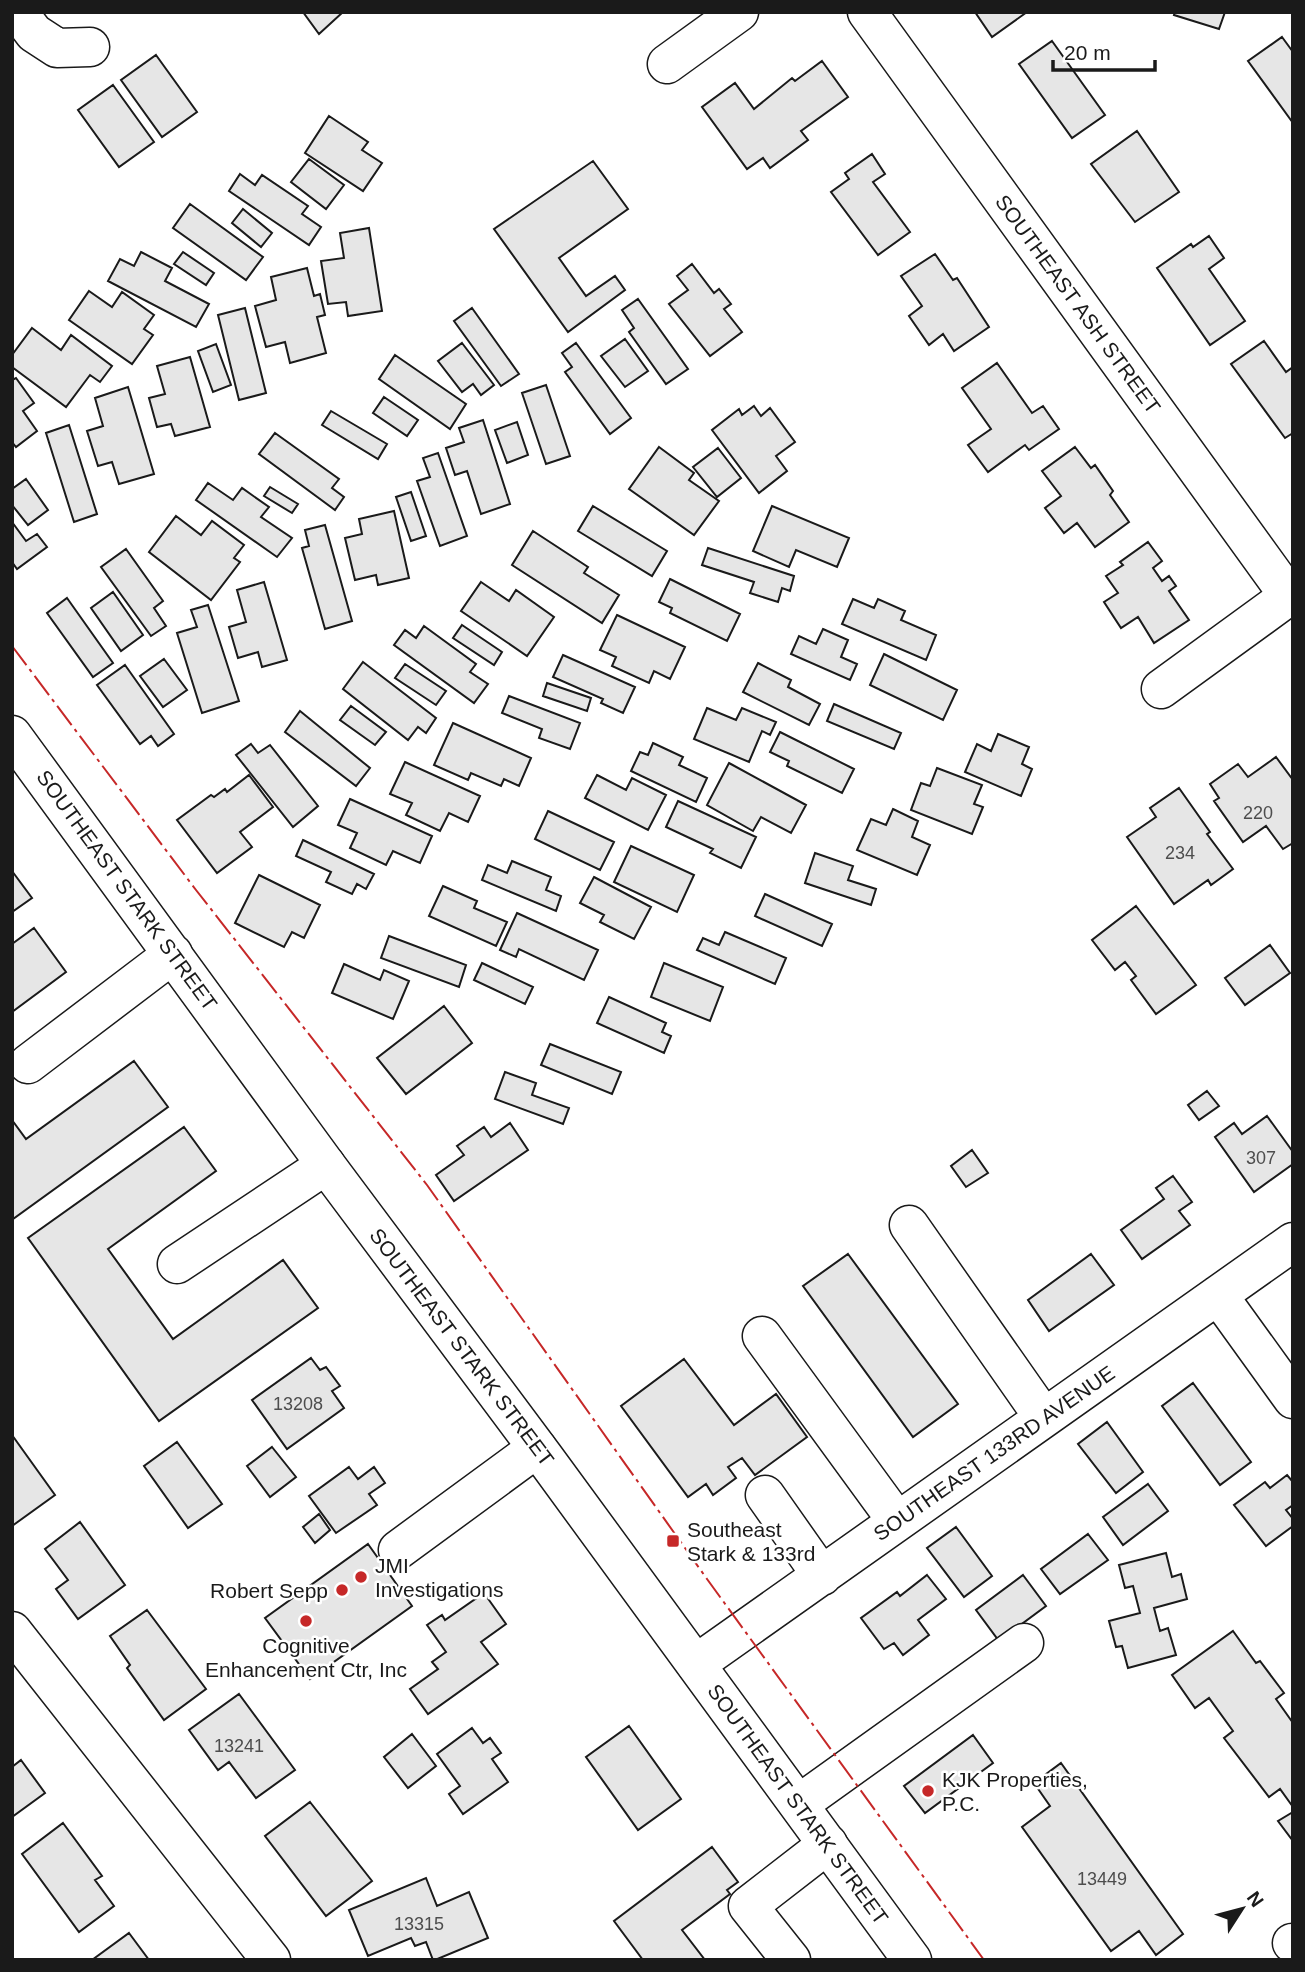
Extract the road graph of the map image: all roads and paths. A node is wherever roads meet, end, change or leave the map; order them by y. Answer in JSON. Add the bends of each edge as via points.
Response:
{"nodes":[{"id":1,"x":19,"y":12,"type":"edge"},
{"id":2,"x":739,"y":12,"type":"edge"},
{"id":3,"x":867,"y":12,"type":"edge"},
{"id":4,"x":90,"y":47,"type":"dead end"},
{"id":5,"x":667,"y":64,"type":"dead end"},
{"id":6,"x":1161,"y":689,"type":"dead end"},
{"id":7,"x":16,"y":747,"type":"edge"},
{"id":8,"x":173,"y":954,"type":"junction"},
{"id":9,"x":29,"y":1064,"type":"dead end"},
{"id":10,"x":326,"y":1165,"type":"junction"},
{"id":11,"x":909,"y":1226,"type":"dead end"},
{"id":12,"x":1293,"y":1242,"type":"edge"},
{"id":13,"x":177,"y":1264,"type":"dead end"},
{"id":14,"x":1218,"y":1295,"type":"junction"},
{"id":15,"x":762,"y":1336,"type":"dead end"},
{"id":16,"x":1293,"y":1399,"type":"edge"},
{"id":17,"x":1044,"y":1418,"type":"junction"},
{"id":18,"x":537,"y":1448,"type":"junction"},
{"id":19,"x":765,"y":1495,"type":"dead end"},
{"id":20,"x":897,"y":1521,"type":"junction"},
{"id":21,"x":398,"y":1550,"type":"dead end"},
{"id":22,"x":822,"y":1576,"type":"junction"},
{"id":23,"x":12,"y":1631,"type":"edge"},
{"id":24,"x":1024,"y":1643,"type":"dead end"},
{"id":25,"x":696,"y":1664,"type":"junction"},
{"id":26,"x":799,"y":1804,"type":"junction"},
{"id":27,"x":828,"y":1844,"type":"junction"},
{"id":28,"x":271,"y":1960,"type":"edge"},
{"id":29,"x":791,"y":1960,"type":"edge"},
{"id":30,"x":912,"y":1960,"type":"edge"}],
"edges":[{"from":1,"to":4,"type":"street","via":[[34,33],[57,48]]},
{"from":2,"to":5,"type":"street"},
{"from":3,"to":6,"type":"street","name":"SOUTHEAST ASH STREET","via":[[1289,596]]},
{"from":7,"to":8,"type":"street","name":"SOUTHEAST STARK STREET"},
{"from":8,"to":9,"type":"street"},
{"from":8,"to":10,"type":"street","name":"SOUTHEAST STARK STREET"},
{"from":10,"to":13,"type":"street"},
{"from":10,"to":18,"type":"street","name":"SOUTHEAST STARK STREET"},
{"from":11,"to":17,"type":"street"},
{"from":12,"to":14,"type":"street","name":"SOUTHEAST 133RD AVENUE"},
{"from":14,"to":16,"type":"street"},
{"from":14,"to":17,"type":"street","name":"SOUTHEAST 133RD AVENUE"},
{"from":15,"to":20,"type":"street"},
{"from":17,"to":20,"type":"street","name":"SOUTHEAST 133RD AVENUE"},
{"from":18,"to":21,"type":"street"},
{"from":18,"to":25,"type":"street","name":"SOUTHEAST STARK STREET"},
{"from":19,"to":22,"type":"street"},
{"from":20,"to":22,"type":"street","name":"SOUTHEAST 133RD AVENUE"},
{"from":22,"to":25,"type":"street","name":"SOUTHEAST 133RD AVENUE"},
{"from":23,"to":28,"type":"street"},
{"from":24,"to":26,"type":"street"},
{"from":25,"to":26,"type":"street","name":"SOUTHEAST STARK STREET"},
{"from":26,"to":27,"type":"street","name":"SOUTHEAST STARK STREET"},
{"from":27,"to":29,"type":"street","via":[[748,1906]]},
{"from":27,"to":30,"type":"street","name":"SOUTHEAST STARK STREET"}]}
